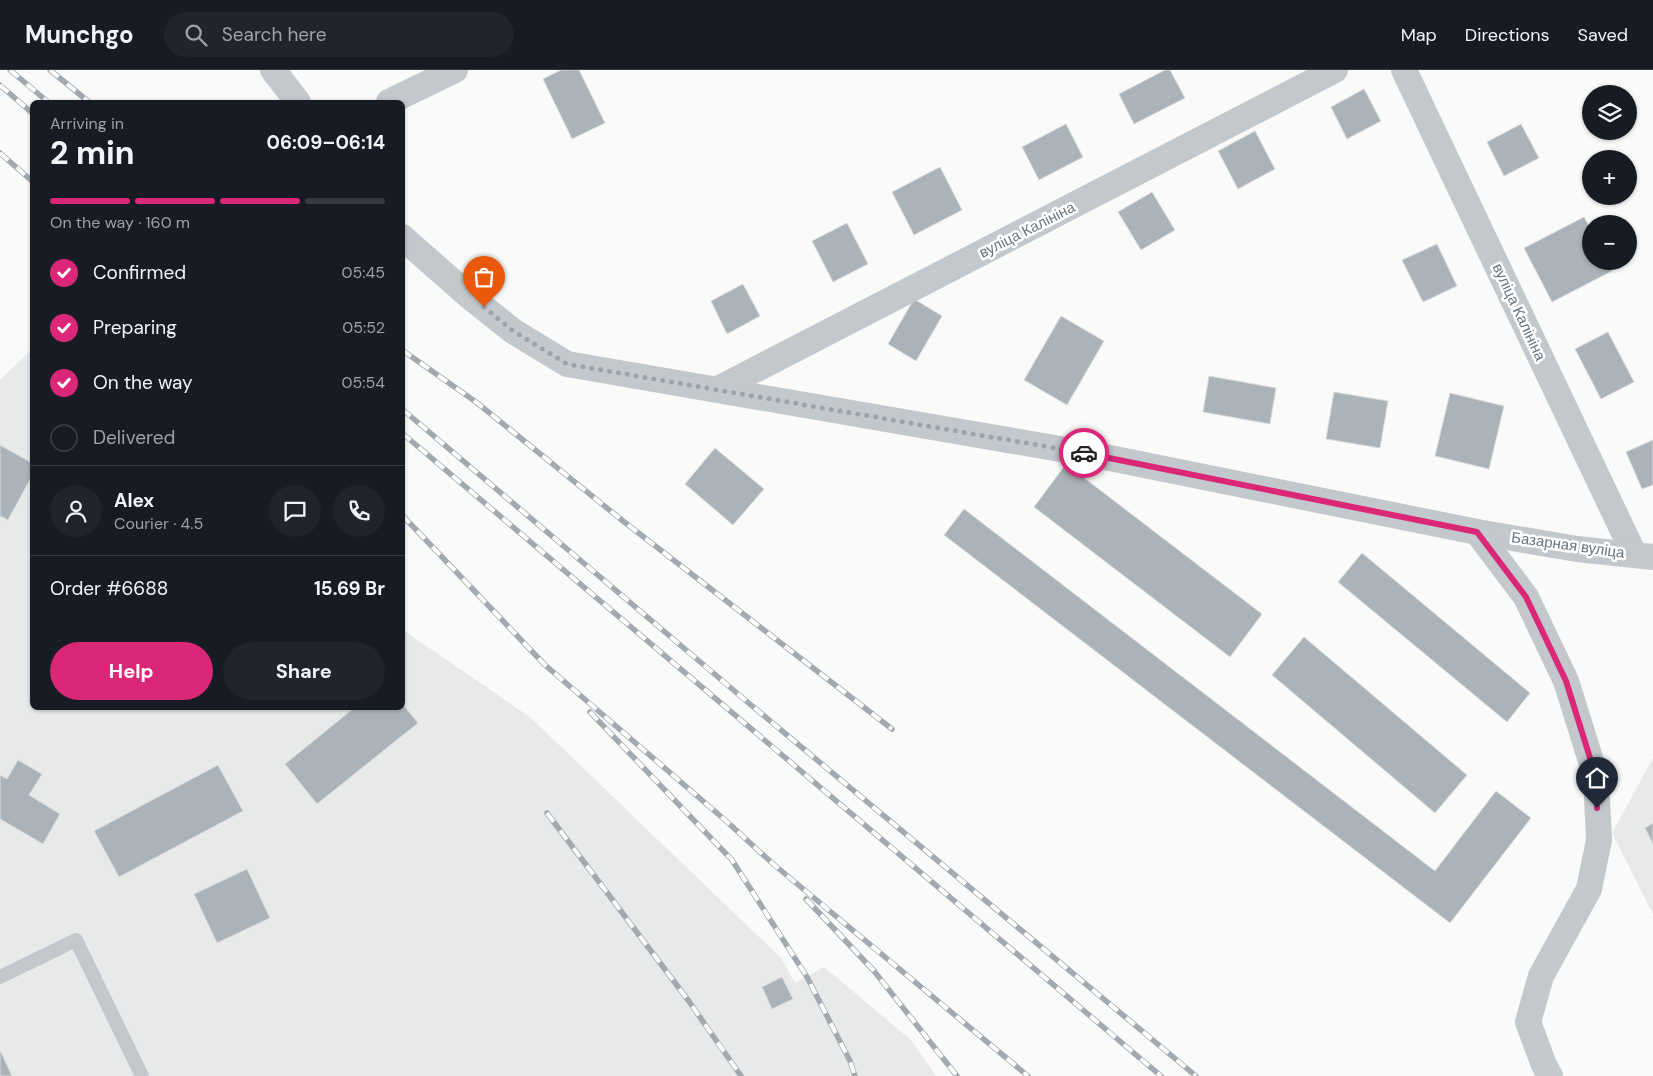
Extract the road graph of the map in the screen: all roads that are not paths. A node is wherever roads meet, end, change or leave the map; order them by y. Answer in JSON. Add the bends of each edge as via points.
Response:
{"nodes":[{"id":1,"x":273,"y":70,"type":"edge"},
{"id":2,"x":455,"y":70,"type":"edge"},
{"id":3,"x":1336,"y":70,"type":"edge"},
{"id":4,"x":1404,"y":70,"type":"edge"},
{"id":5,"x":296,"y":100,"type":"edge"},
{"id":6,"x":393,"y":100,"type":"edge"},
{"id":7,"x":405,"y":240,"type":"edge"},
{"id":8,"x":718,"y":389,"type":"junction"},
{"id":9,"x":1477,"y":532,"type":"junction"},
{"id":10,"x":1643,"y":556,"type":"edge"},
{"id":11,"x":0,"y":977,"type":"edge"},
{"id":12,"x":142,"y":1076,"type":"edge"},
{"id":13,"x":1550,"y":1076,"type":"edge"}],
"edges":[{"from":1,"to":5,"type":"street"},
{"from":2,"to":6,"type":"street"},
{"from":3,"to":8,"type":"street","name":"вуліца Калініна"},
{"from":4,"to":10,"type":"street","name":"вуліца Калініна"},
{"from":7,"to":8,"type":"street","name":"Базарная вуліца","via":[[513,331],[567,364]]},
{"from":8,"to":9,"type":"street","name":"Базарная вуліца","via":[[1096,455]]},
{"from":9,"to":10,"type":"street","name":"Базарная вуліца","via":[[1577,549]]},
{"from":9,"to":13,"type":"street","via":[[1526,597],[1566,681],[1596,777],[1598,840],[1589,888],[1541,976],[1528,1022]]},
{"from":11,"to":12,"type":"lane","via":[[76,940]]}]}
